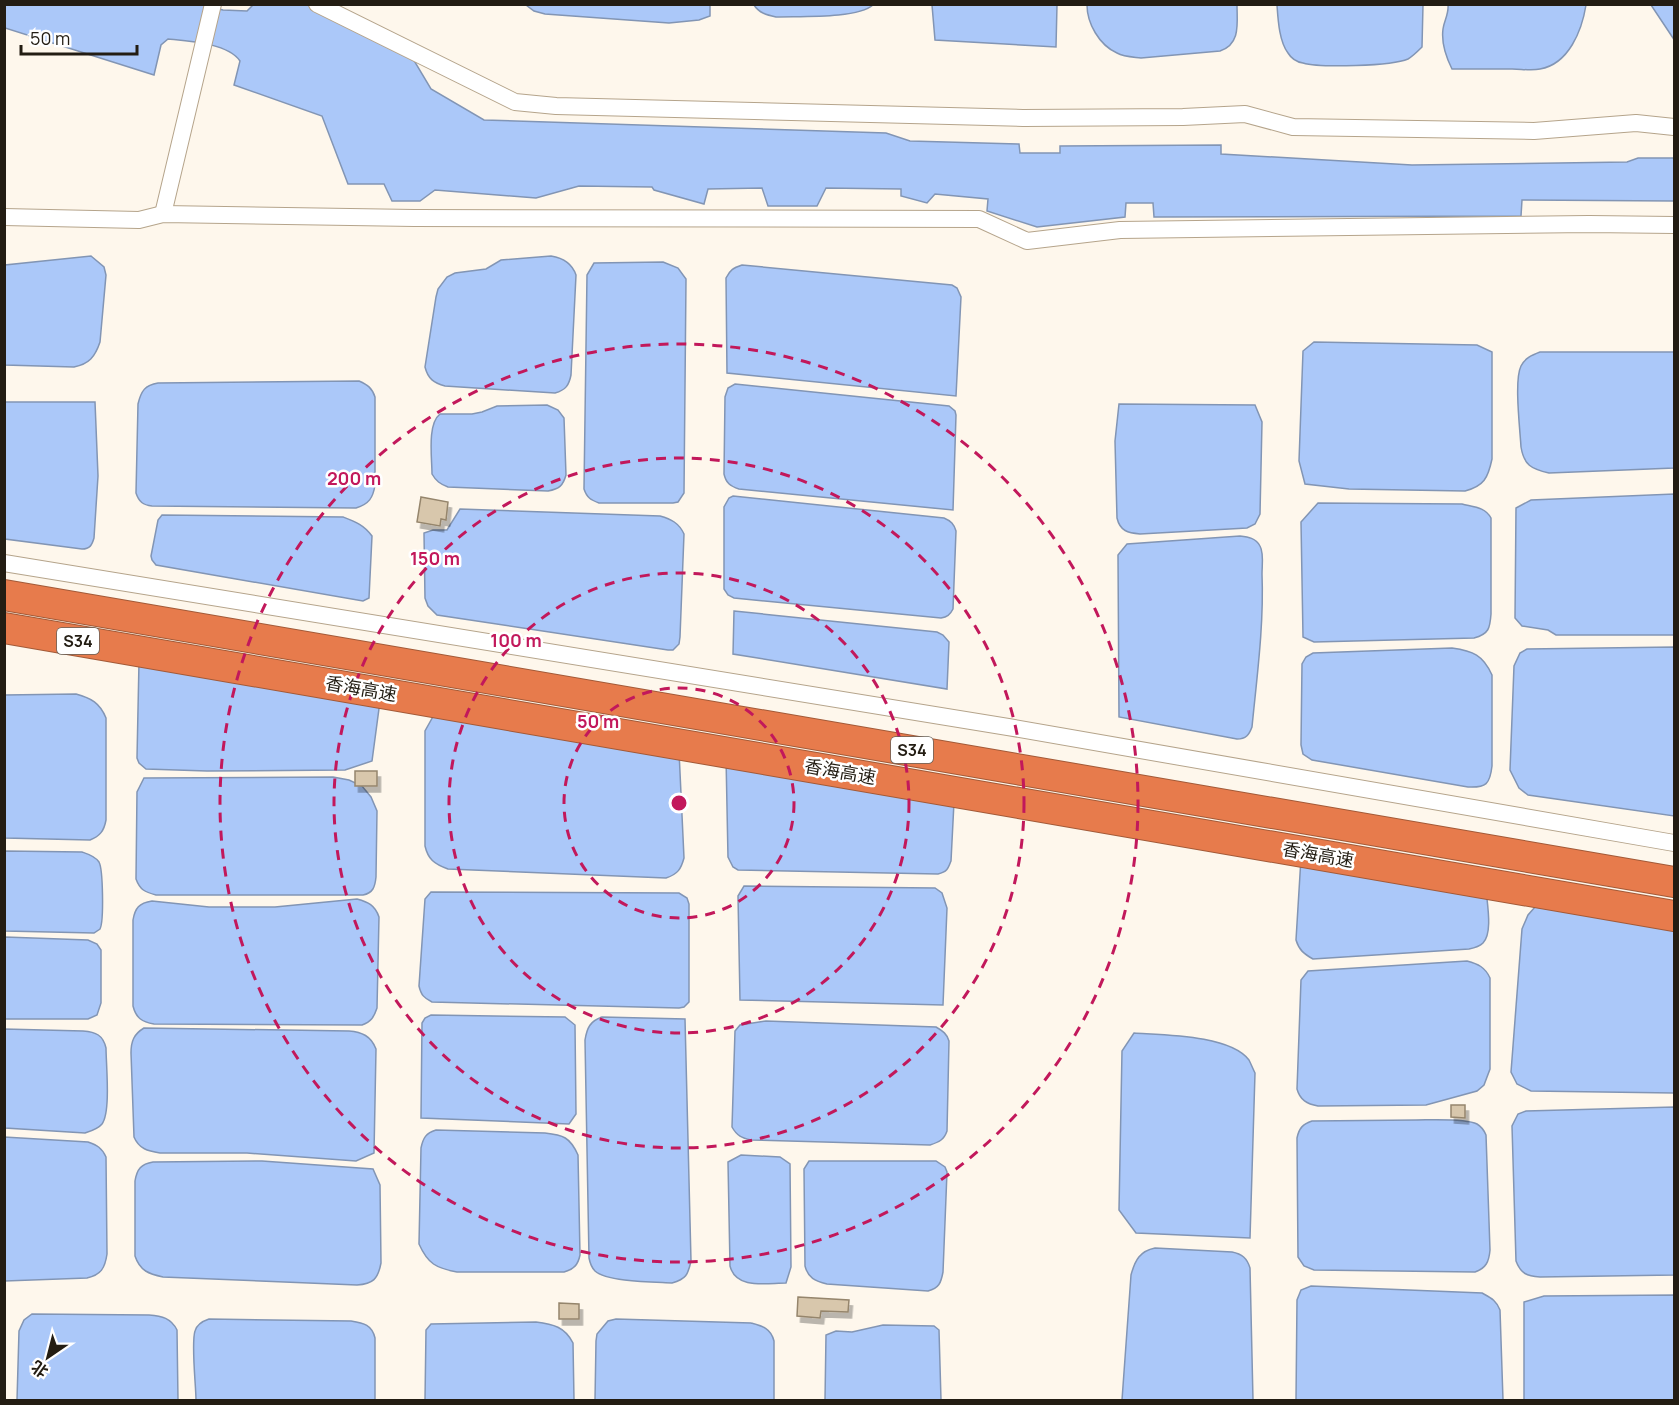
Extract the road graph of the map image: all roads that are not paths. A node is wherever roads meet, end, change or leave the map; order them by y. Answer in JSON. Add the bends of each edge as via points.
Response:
{"nodes":[{"id":1,"x":213,"y":4,"type":"edge"},
{"id":2,"x":317,"y":4,"type":"edge"},
{"id":3,"x":1674,"y":126,"type":"edge"},
{"id":4,"x":163,"y":214,"type":"junction"},
{"id":5,"x":4,"y":217,"type":"edge"},
{"id":6,"x":1674,"y":225,"type":"edge"},
{"id":7,"x":4,"y":563,"type":"edge"},
{"id":8,"x":4,"y":595,"type":"edge"},
{"id":9,"x":4,"y":628,"type":"edge"},
{"id":10,"x":1674,"y":843,"type":"edge"},
{"id":11,"x":1674,"y":882,"type":"edge"},
{"id":12,"x":1674,"y":916,"type":"edge"}],
"edges":[{"from":1,"to":4,"type":"street"},
{"from":2,"to":3,"type":"street","via":[[515,102],[556,106],[1023,118],[1245,114],[1293,127],[1534,131],[1636,123]]},
{"from":4,"to":5,"type":"street","via":[[139,220]]},
{"from":4,"to":6,"type":"street","via":[[979,219],[1027,241],[1120,230]]},
{"from":7,"to":10,"type":"street","via":[[1008,727]]},
{"from":8,"to":11,"type":"highway","name":"香海高速","number":"S34"},
{"from":9,"to":12,"type":"highway","name":"香海高速","number":"S34"}]}
